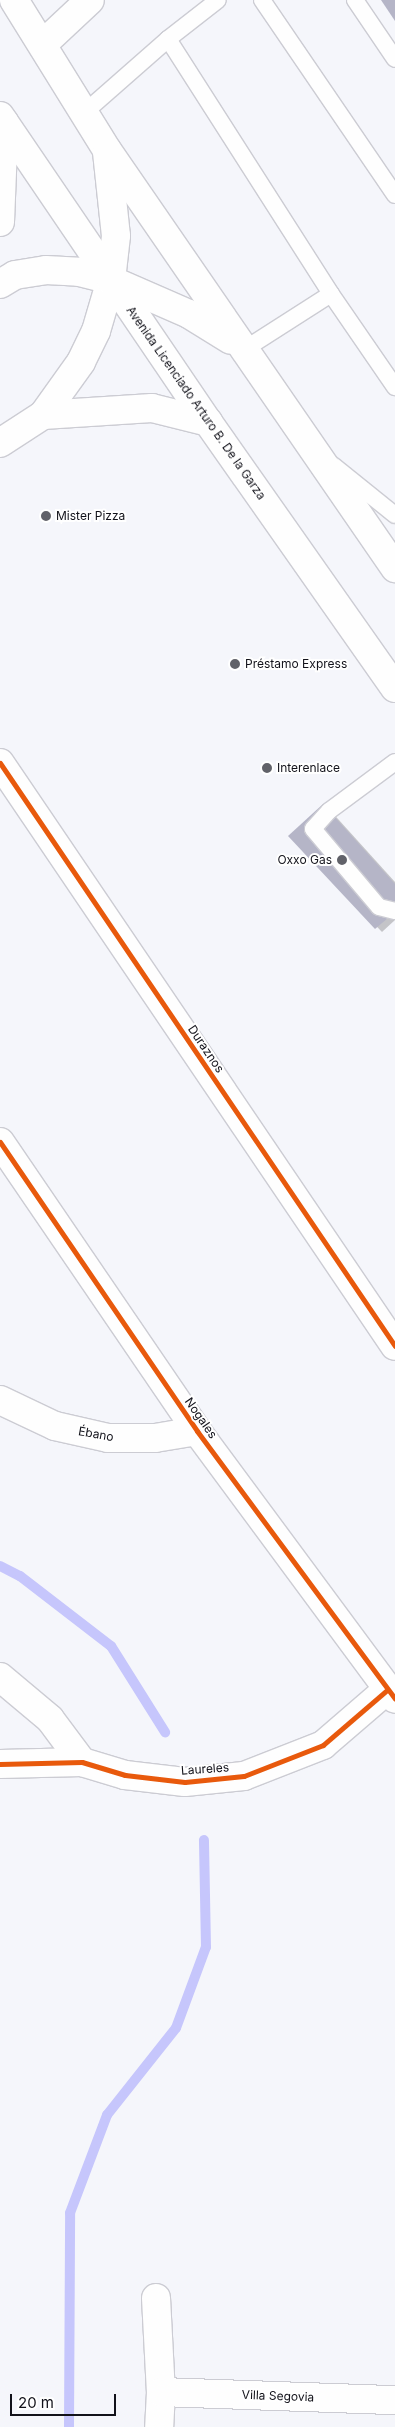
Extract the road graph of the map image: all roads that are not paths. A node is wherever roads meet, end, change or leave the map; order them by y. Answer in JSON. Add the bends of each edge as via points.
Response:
{"nodes":[{"id":1,"x":14,"y":0,"type":"edge"},
{"id":2,"x":90,"y":0,"type":"edge"},
{"id":3,"x":218,"y":0,"type":"edge"},
{"id":4,"x":262,"y":0,"type":"edge"},
{"id":5,"x":355,"y":0,"type":"edge"},
{"id":6,"x":168,"y":39,"type":"junction"},
{"id":7,"x":43,"y":44,"type":"junction"},
{"id":8,"x":395,"y":59,"type":"edge"},
{"id":9,"x":85,"y":112,"type":"junction"},
{"id":10,"x":2,"y":119,"type":"edge"},
{"id":11,"x":107,"y":150,"type":"junction"},
{"id":12,"x":395,"y":195,"type":"edge"},
{"id":13,"x":0,"y":222,"type":"edge"},
{"id":14,"x":111,"y":280,"type":"junction"},
{"id":15,"x":0,"y":284,"type":"edge"},
{"id":16,"x":331,"y":294,"type":"junction"},
{"id":17,"x":245,"y":349,"type":"junction"},
{"id":18,"x":395,"y":387,"type":"edge"},
{"id":19,"x":43,"y":415,"type":"junction"},
{"id":20,"x":208,"y":422,"type":"junction"},
{"id":21,"x":0,"y":442,"type":"edge"},
{"id":22,"x":314,"y":450,"type":"junction"},
{"id":23,"x":395,"y":515,"type":"edge"},
{"id":24,"x":395,"y":568,"type":"edge"},
{"id":25,"x":395,"y":688,"type":"edge"},
{"id":26,"x":395,"y":762,"type":"edge"},
{"id":27,"x":0,"y":763,"type":"edge"},
{"id":28,"x":395,"y":911,"type":"edge"},
{"id":29,"x":0,"y":1142,"type":"edge"},
{"id":30,"x":395,"y":1346,"type":"edge"},
{"id":31,"x":0,"y":1400,"type":"edge"},
{"id":32,"x":197,"y":1431,"type":"junction"},
{"id":33,"x":0,"y":1677,"type":"edge"},
{"id":34,"x":391,"y":1694,"type":"edge"},
{"id":35,"x":82,"y":1762,"type":"junction"},
{"id":36,"x":0,"y":1764,"type":"edge"},
{"id":37,"x":156,"y":2298,"type":"dead end"},
{"id":38,"x":161,"y":2392,"type":"junction"},
{"id":39,"x":395,"y":2400,"type":"edge"},
{"id":40,"x":159,"y":2427,"type":"edge"}],
"edges":[{"from":1,"to":7,"type":"street"},
{"from":2,"to":7,"type":"street"},
{"from":3,"to":6,"type":"lane"},
{"from":4,"to":12,"type":"lane"},
{"from":5,"to":8,"type":"lane"},
{"from":6,"to":9,"type":"lane"},
{"from":6,"to":16,"type":"lane"},
{"from":7,"to":9,"type":"street"},
{"from":9,"to":11,"type":"street"},
{"from":10,"to":13,"type":"street"},
{"from":10,"to":14,"type":"street","name":"Avenida Licenciado Arturo B. De la Garza"},
{"from":11,"to":14,"type":"street","via":[[116,236]]},
{"from":11,"to":17,"type":"street"},
{"from":14,"to":15,"type":"street","via":[[79,272],[46,270],[15,275]]},
{"from":14,"to":17,"type":"street","via":[[189,314]]},
{"from":14,"to":19,"type":"street","via":[[96,332],[81,362]]},
{"from":14,"to":20,"type":"street","name":"Avenida Licenciado Arturo B. De la Garza"},
{"from":16,"to":17,"type":"lane"},
{"from":16,"to":18,"type":"lane"},
{"from":17,"to":22,"type":"street"},
{"from":19,"to":20,"type":"street","via":[[152,408]]},
{"from":19,"to":21,"type":"street"},
{"from":20,"to":25,"type":"street","name":"Avenida Licenciado Arturo B. De la Garza"},
{"from":22,"to":23,"type":"lane"},
{"from":22,"to":24,"type":"street"},
{"from":26,"to":28,"type":"lane","via":[[329,811],[313,829],[379,907]]},
{"from":27,"to":30,"type":"street","name":"Duraznos"},
{"from":29,"to":32,"type":"street","name":"Nogales"},
{"from":31,"to":32,"type":"street","name":"Ébano","via":[[56,1426],[108,1438],[155,1438]]},
{"from":32,"to":34,"type":"street","name":"Nogales"},
{"from":33,"to":35,"type":"street","via":[[50,1719]]},
{"from":34,"to":35,"type":"street","name":"Laureles","via":[[322,1745],[244,1776],[185,1782],[125,1775]]},
{"from":35,"to":36,"type":"street","name":"Laureles"},
{"from":37,"to":38,"type":"street"},
{"from":38,"to":39,"type":"street","name":"Villa Segovia"},
{"from":38,"to":40,"type":"street"}]}
